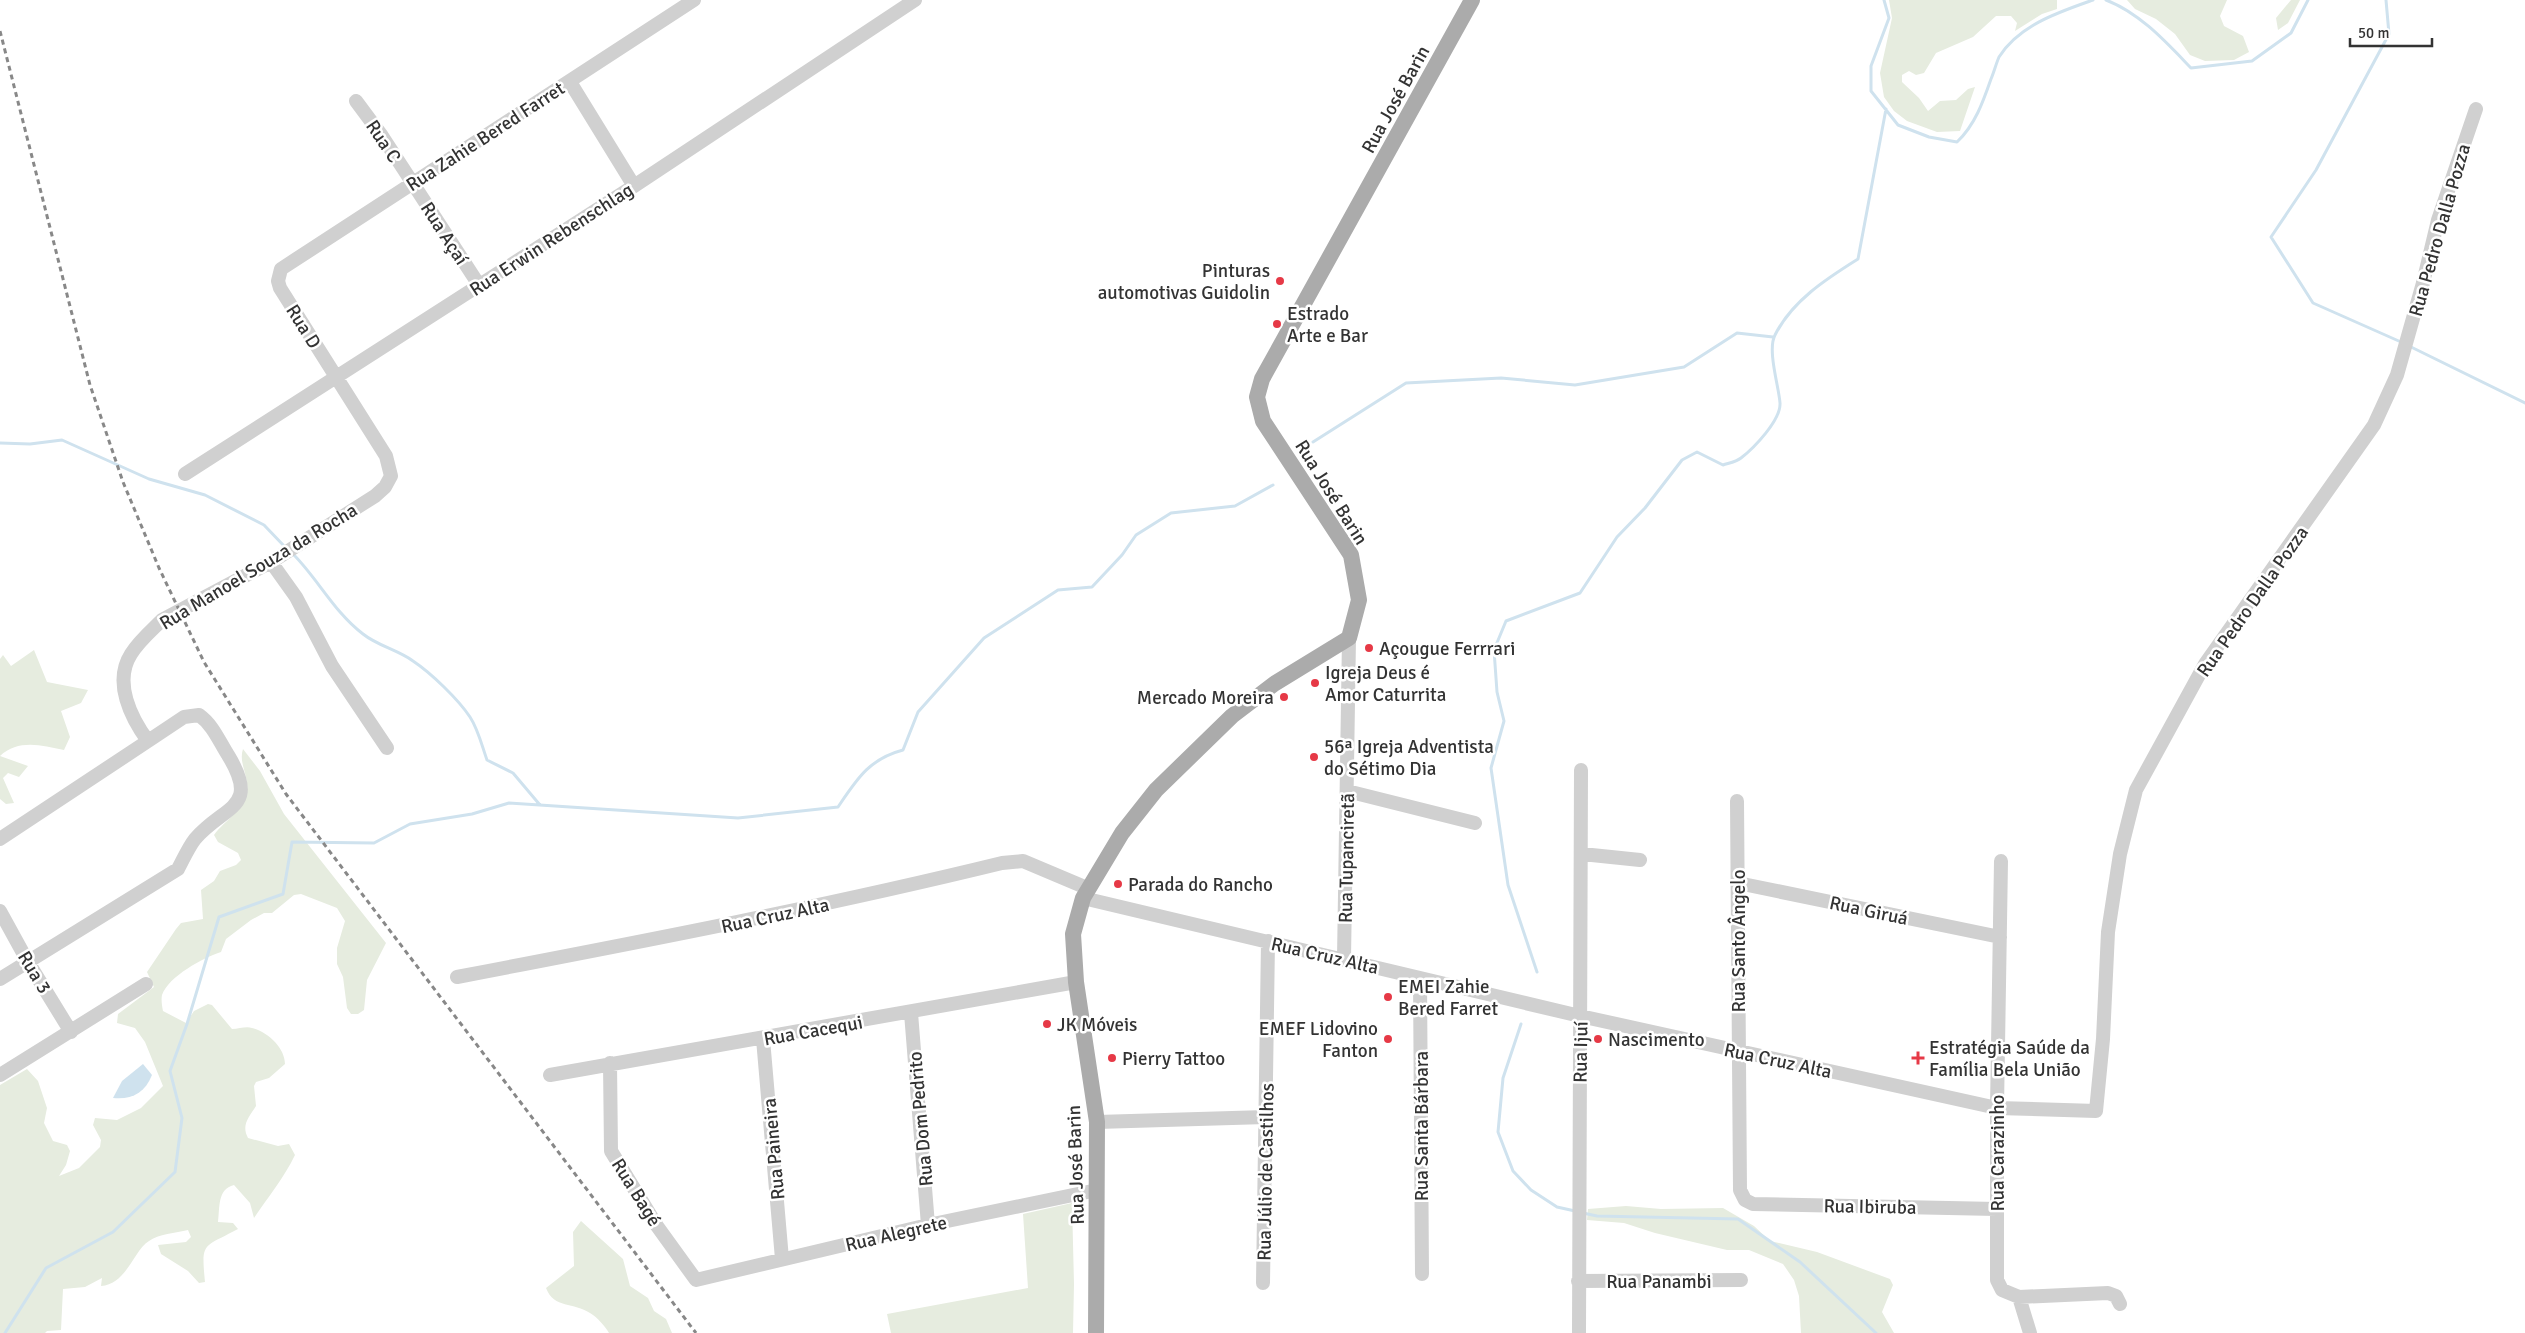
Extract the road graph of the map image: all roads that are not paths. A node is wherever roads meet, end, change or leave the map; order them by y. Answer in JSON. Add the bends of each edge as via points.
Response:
{"nodes":[{"id":1,"x":694,"y":0,"type":"edge"},
{"id":2,"x":915,"y":0,"type":"edge"},
{"id":3,"x":1472,"y":0,"type":"edge"},
{"id":4,"x":570,"y":82,"type":"junction"},
{"id":5,"x":356,"y":101,"type":"dead end"},
{"id":6,"x":2476,"y":109,"type":"dead end"},
{"id":7,"x":412,"y":182,"type":"junction"},
{"id":8,"x":634,"y":186,"type":"junction"},
{"id":9,"x":278,"y":274,"type":"joint"},
{"id":10,"x":479,"y":285,"type":"junction"},
{"id":11,"x":336,"y":377,"type":"junction"},
{"id":12,"x":185,"y":474,"type":"dead end"},
{"id":13,"x":271,"y":562,"type":"junction"},
{"id":14,"x":1349,"y":638,"type":"junction"},
{"id":15,"x":148,"y":741,"type":"junction"},
{"id":16,"x":387,"y":748,"type":"dead end"},
{"id":17,"x":1581,"y":770,"type":"dead end"},
{"id":18,"x":1347,"y":790,"type":"junction"},
{"id":19,"x":1737,"y":801,"type":"dead end"},
{"id":20,"x":1475,"y":823,"type":"dead end"},
{"id":21,"x":0,"y":840,"type":"edge"},
{"id":22,"x":1582,"y":854,"type":"junction"},
{"id":23,"x":1640,"y":860,"type":"dead end"},
{"id":24,"x":2001,"y":860,"type":"dead end"},
{"id":25,"x":1738,"y":882,"type":"junction"},
{"id":26,"x":1085,"y":893,"type":"junction"},
{"id":27,"x":0,"y":910,"type":"edge"},
{"id":28,"x":2000,"y":937,"type":"junction"},
{"id":29,"x":1268,"y":941,"type":"junction"},
{"id":30,"x":1344,"y":959,"type":"junction"},
{"id":31,"x":28,"y":962,"type":"junction"},
{"id":32,"x":457,"y":977,"type":"dead end"},
{"id":33,"x":1420,"y":978,"type":"junction"},
{"id":34,"x":0,"y":979,"type":"edge"},
{"id":35,"x":1076,"y":982,"type":"junction"},
{"id":36,"x":146,"y":984,"type":"dead end"},
{"id":37,"x":911,"y":1013,"type":"junction"},
{"id":38,"x":1580,"y":1016,"type":"junction"},
{"id":39,"x":71,"y":1032,"type":"junction"},
{"id":40,"x":763,"y":1039,"type":"junction"},
{"id":41,"x":1739,"y":1052,"type":"junction"},
{"id":42,"x":610,"y":1063,"type":"junction"},
{"id":43,"x":0,"y":1075,"type":"edge"},
{"id":44,"x":550,"y":1075,"type":"dead end"},
{"id":45,"x":1996,"y":1108,"type":"junction"},
{"id":46,"x":2096,"y":1111,"type":"joint"},
{"id":47,"x":1266,"y":1117,"type":"junction"},
{"id":48,"x":1097,"y":1122,"type":"junction"},
{"id":49,"x":1097,"y":1190,"type":"junction"},
{"id":50,"x":1745,"y":1200,"type":"joint"},
{"id":51,"x":1997,"y":1208,"type":"junction"},
{"id":52,"x":928,"y":1225,"type":"junction"},
{"id":53,"x":782,"y":1259,"type":"junction"},
{"id":54,"x":1422,"y":1274,"type":"dead end"},
{"id":55,"x":696,"y":1280,"type":"joint"},
{"id":56,"x":1740,"y":1280,"type":"dead end"},
{"id":57,"x":1578,"y":1281,"type":"junction"},
{"id":58,"x":1263,"y":1282,"type":"dead end"},
{"id":59,"x":2019,"y":1297,"type":"junction"},
{"id":60,"x":2120,"y":1304,"type":"dead end"},
{"id":61,"x":1096,"y":1333,"type":"edge"},
{"id":62,"x":1579,"y":1333,"type":"edge"},
{"id":63,"x":2030,"y":1333,"type":"edge"}],
"edges":[{"from":1,"to":4,"type":"street","name":"Rua Zahie Bered Farret"},
{"from":2,"to":8,"type":"street","name":"Rua Erwin Rebenschlag"},
{"from":3,"to":14,"type":"main road","name":"Rua José Barin","via":[[1262,379],[1257,397],[1263,421],[1351,555],[1359,600]]},
{"from":4,"to":7,"type":"street","name":"Rua Zahie Bered Farret"},
{"from":4,"to":8,"type":"street"},
{"from":5,"to":7,"type":"street","name":"Rua C"},
{"from":6,"to":46,"type":"street","name":"Rua Pedro Dalla Pozza","via":[[2438,220],[2397,375],[2374,425],[2205,664],[2136,790],[2120,854],[2108,932]]},
{"from":7,"to":9,"type":"street","name":"Rua Zahie Bered Farret","via":[[286,264]]},
{"from":7,"to":10,"type":"street","name":"Rua Açaí"},
{"from":8,"to":10,"type":"street","name":"Rua Erwin Rebenschlag"},
{"from":9,"to":11,"type":"street","name":"Rua D","via":[[280,288]]},
{"from":10,"to":11,"type":"street","name":"Rua Erwin Rebenschlag"},
{"from":11,"to":12,"type":"street","name":"Rua Erwin Rebenschlag"},
{"from":11,"to":13,"type":"street","name":"Rua Manoel Souza da Rocha","via":[[386,456],[391,476],[375,496]]},
{"from":13,"to":15,"type":"street","name":"Rua Manoel Souza da Rocha","via":[[162,620],[130,656],[125,684],[127,705]]},
{"from":13,"to":16,"type":"street","via":[[296,597],[332,666]]},
{"from":14,"to":18,"type":"street","name":"Rua Tupanciretã"},
{"from":14,"to":26,"type":"main road","name":"Rua José Barin","via":[[1274,684],[1232,716],[1156,790],[1122,833]]},
{"from":15,"to":21,"type":"street"},
{"from":15,"to":31,"type":"street","via":[[184,717],[199,715],[208,722],[240,774],[242,793],[234,806],[196,839],[178,869]]},
{"from":17,"to":22,"type":"street","name":"Rua Ijuí"},
{"from":18,"to":20,"type":"street"},
{"from":18,"to":30,"type":"street","name":"Rua Tupanciretã"},
{"from":19,"to":25,"type":"street","name":"Rua Santo Ângelo"},
{"from":22,"to":23,"type":"street"},
{"from":22,"to":38,"type":"street","name":"Rua Ijuí"},
{"from":24,"to":28,"type":"street","name":"Rua Carazinho"},
{"from":25,"to":28,"type":"street","name":"Rua Giruá"},
{"from":25,"to":41,"type":"street","name":"Rua Santo Ângelo"},
{"from":26,"to":29,"type":"street","name":"Rua Cruz Alta"},
{"from":26,"to":32,"type":"street","name":"Rua Cruz Alta","via":[[1023,862],[1002,863],[720,926]]},
{"from":26,"to":35,"type":"main road","name":"Rua José Barin","via":[[1073,934]]},
{"from":27,"to":31,"type":"street","name":"Rua 3"},
{"from":28,"to":45,"type":"street","name":"Rua Carazinho"},
{"from":29,"to":30,"type":"street","name":"Rua Cruz Alta"},
{"from":29,"to":47,"type":"street","name":"Rua Júlio de Castilhos"},
{"from":30,"to":33,"type":"street","name":"Rua Cruz Alta"},
{"from":31,"to":34,"type":"street"},
{"from":31,"to":39,"type":"street","name":"Rua 3"},
{"from":33,"to":38,"type":"street","name":"Rua Cruz Alta"},
{"from":33,"to":54,"type":"street","name":"Rua Santa Bárbara"},
{"from":35,"to":37,"type":"street","name":"Rua Cacequi"},
{"from":35,"to":48,"type":"main road","name":"Rua José Barin"},
{"from":36,"to":39,"type":"street"},
{"from":37,"to":40,"type":"street","name":"Rua Cacequi"},
{"from":37,"to":52,"type":"street","name":"Rua Dom Pedrito"},
{"from":38,"to":41,"type":"street","name":"Rua Cruz Alta"},
{"from":38,"to":57,"type":"street","name":"Rua Ijuí"},
{"from":39,"to":43,"type":"street"},
{"from":40,"to":42,"type":"street","name":"Rua Cacequi"},
{"from":40,"to":53,"type":"street","name":"Rua Paineira"},
{"from":41,"to":45,"type":"street","name":"Rua Cruz Alta"},
{"from":41,"to":50,"type":"street","name":"Rua Santo Ângelo","via":[[1740,1190]]},
{"from":42,"to":44,"type":"street","name":"Rua Cacequi"},
{"from":42,"to":55,"type":"street","name":"Rua Bagé","via":[[611,1152],[657,1226]]},
{"from":45,"to":46,"type":"street","name":"Rua Cruz Alta"},
{"from":45,"to":51,"type":"street","name":"Rua Carazinho"},
{"from":47,"to":48,"type":"street"},
{"from":47,"to":58,"type":"street","name":"Rua Júlio de Castilhos"},
{"from":48,"to":49,"type":"main road","name":"Rua José Barin"},
{"from":49,"to":52,"type":"street","name":"Rua Alegrete"},
{"from":49,"to":61,"type":"main road","name":"Rua José Barin"},
{"from":50,"to":51,"type":"street","name":"Rua Ibiruba","via":[[1752,1204]]},
{"from":51,"to":59,"type":"street","name":"Rua Carazinho","via":[[1997,1280],[2002,1290]]},
{"from":52,"to":53,"type":"street","name":"Rua Alegrete"},
{"from":53,"to":55,"type":"street","name":"Rua Alegrete"},
{"from":56,"to":57,"type":"street","name":"Rua Panambi"},
{"from":57,"to":62,"type":"street","name":"Rua Ijuí"},
{"from":59,"to":60,"type":"street","via":[[2108,1293],[2116,1296]]},
{"from":59,"to":63,"type":"street"}]}
